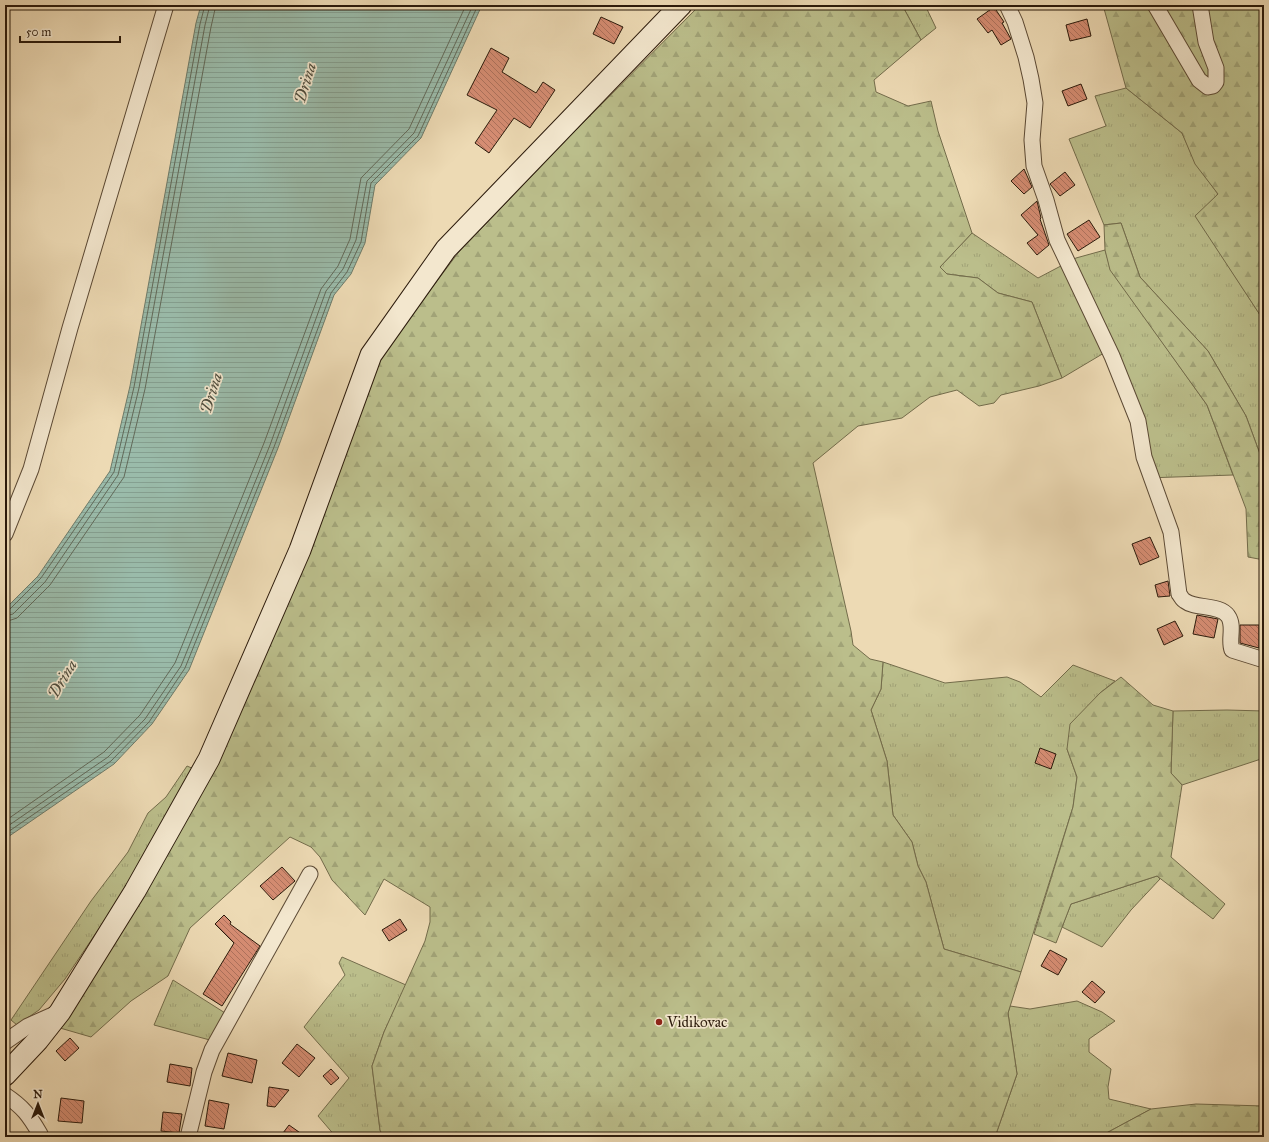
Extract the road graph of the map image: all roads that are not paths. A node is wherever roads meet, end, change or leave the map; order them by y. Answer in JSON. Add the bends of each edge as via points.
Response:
{"nodes":[{"id":1,"x":166,"y":5,"type":"edge"},
{"id":2,"x":681,"y":5,"type":"edge"},
{"id":3,"x":1007,"y":5,"type":"edge"},
{"id":4,"x":1155,"y":5,"type":"edge"},
{"id":5,"x":1200,"y":5,"type":"edge"},
{"id":6,"x":5,"y":534,"type":"edge"},
{"id":7,"x":1264,"y":660,"type":"edge"},
{"id":8,"x":310,"y":874,"type":"dead end"},
{"id":9,"x":60,"y":1012,"type":"junction"},
{"id":10,"x":5,"y":1042,"type":"edge"},
{"id":11,"x":5,"y":1075,"type":"edge"},
{"id":12,"x":5,"y":1095,"type":"edge"},
{"id":13,"x":40,"y":1134,"type":"dead end"},
{"id":14,"x":188,"y":1137,"type":"edge"}],
"edges":[{"from":1,"to":6,"type":"street","via":[[31,469]]},
{"from":2,"to":9,"type":"street","via":[[446,249],[371,355],[300,550],[209,759],[135,891]]},
{"from":3,"to":7,"type":"street","via":[[1015,22],[1031,79],[1034,103],[1034,166],[1057,240],[1115,363],[1138,421],[1144,457],[1171,532],[1179,594],[1185,602],[1223,612],[1229,617],[1231,624],[1232,650]]},
{"from":4,"to":5,"type":"street","via":[[1199,80],[1208,87],[1213,86],[1217,76],[1206,42]]},
{"from":8,"to":14,"type":"street","via":[[212,1050]]},
{"from":9,"to":10,"type":"street","via":[[28,1026]]},
{"from":9,"to":11,"type":"street"},
{"from":12,"to":13,"type":"street","via":[[29,1114]]}]}
